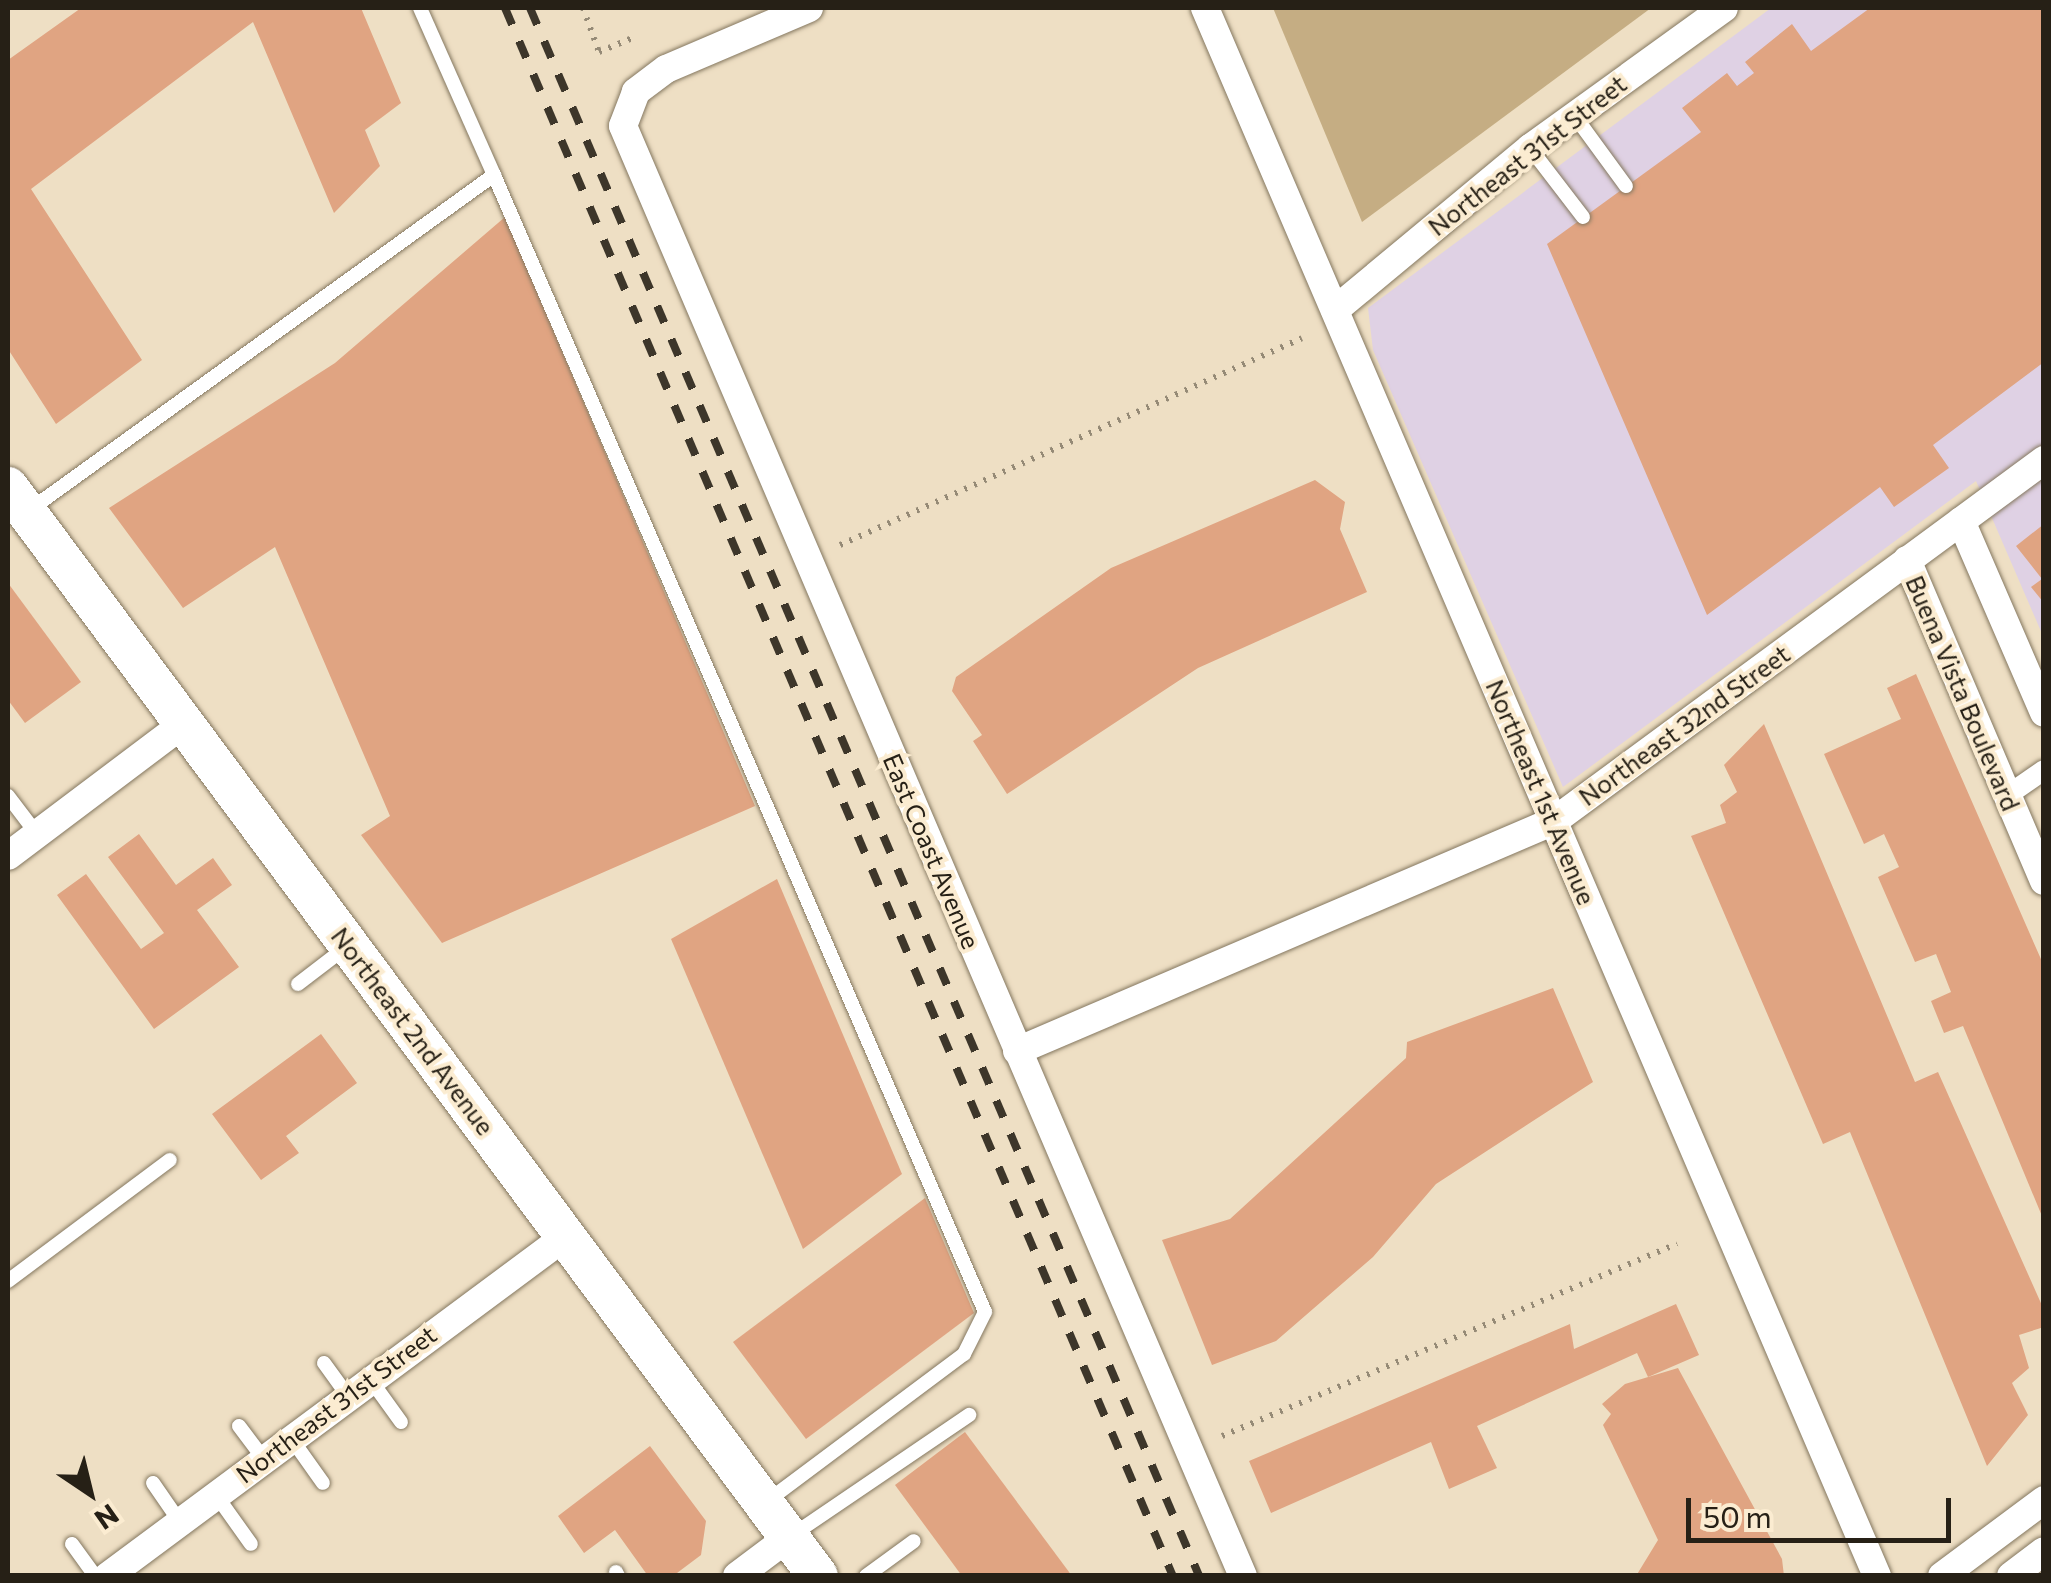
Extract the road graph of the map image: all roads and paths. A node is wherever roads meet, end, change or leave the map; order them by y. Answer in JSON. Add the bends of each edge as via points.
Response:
{"nodes":[{"id":1,"x":420,"y":8,"type":"edge"},
{"id":2,"x":583,"y":8,"type":"edge"},
{"id":3,"x":809,"y":8,"type":"edge"},
{"id":4,"x":1205,"y":8,"type":"edge"},
{"id":5,"x":1724,"y":8,"type":"edge"},
{"id":6,"x":637,"y":36,"type":"dead end"},
{"id":7,"x":1574,"y":116,"type":"junction"},
{"id":8,"x":1530,"y":148,"type":"junction"},
{"id":9,"x":494,"y":175,"type":"junction"},
{"id":10,"x":1626,"y":186,"type":"dead end"},
{"id":11,"x":1583,"y":218,"type":"dead end"},
{"id":12,"x":1335,"y":310,"type":"junction"},
{"id":13,"x":1302,"y":338,"type":"dead end"},
{"id":14,"x":2044,"y":460,"type":"edge"},
{"id":15,"x":17,"y":500,"type":"edge"},
{"id":16,"x":1961,"y":522,"type":"junction"},
{"id":17,"x":840,"y":545,"type":"dead end"},
{"id":18,"x":1907,"y":560,"type":"junction"},
{"id":19,"x":2044,"y":713,"type":"edge"},
{"id":20,"x":184,"y":724,"type":"junction"},
{"id":21,"x":2044,"y":770,"type":"edge"},
{"id":22,"x":8,"y":796,"type":"edge"},
{"id":23,"x":2005,"y":797,"type":"junction"},
{"id":24,"x":1554,"y":821,"type":"junction"},
{"id":25,"x":36,"y":834,"type":"junction"},
{"id":26,"x":8,"y":856,"type":"edge"},
{"id":27,"x":2044,"y":882,"type":"edge"},
{"id":28,"x":350,"y":945,"type":"junction"},
{"id":29,"x":298,"y":984,"type":"dead end"},
{"id":30,"x":1017,"y":1051,"type":"junction"},
{"id":31,"x":170,"y":1160,"type":"dead end"},
{"id":32,"x":566,"y":1236,"type":"junction"},
{"id":33,"x":1677,"y":1244,"type":"dead end"},
{"id":34,"x":8,"y":1281,"type":"edge"},
{"id":35,"x":324,"y":1363,"type":"dead end"},
{"id":36,"x":358,"y":1387,"type":"junction"},
{"id":37,"x":969,"y":1415,"type":"dead end"},
{"id":38,"x":401,"y":1422,"type":"dead end"},
{"id":39,"x":239,"y":1426,"type":"dead end"},
{"id":40,"x":1222,"y":1436,"type":"dead end"},
{"id":41,"x":290,"y":1438,"type":"junction"},
{"id":42,"x":263,"y":1458,"type":"junction"},
{"id":43,"x":152,"y":1483,"type":"dead end"},
{"id":44,"x":323,"y":1483,"type":"dead end"},
{"id":45,"x":216,"y":1494,"type":"junction"},
{"id":46,"x":2044,"y":1500,"type":"edge"},
{"id":47,"x":764,"y":1504,"type":"junction"},
{"id":48,"x":180,"y":1522,"type":"junction"},
{"id":49,"x":789,"y":1537,"type":"junction"},
{"id":50,"x":914,"y":1541,"type":"dead end"},
{"id":51,"x":72,"y":1544,"type":"dead end"},
{"id":52,"x":252,"y":1544,"type":"dead end"},
{"id":53,"x":2044,"y":1551,"type":"edge"},
{"id":54,"x":95,"y":1576,"type":"edge"},
{"id":55,"x":108,"y":1576,"type":"edge"},
{"id":56,"x":738,"y":1576,"type":"edge"},
{"id":57,"x":818,"y":1576,"type":"edge"},
{"id":58,"x":866,"y":1576,"type":"edge"},
{"id":59,"x":1242,"y":1576,"type":"edge"},
{"id":60,"x":1878,"y":1576,"type":"edge"},
{"id":61,"x":1942,"y":1576,"type":"edge"},
{"id":62,"x":2011,"y":1576,"type":"edge"}],
"edges":[{"from":1,"to":9,"type":"lane"},
{"from":2,"to":6,"type":"path","via":[[599,52]]},
{"from":3,"to":30,"type":"street","name":"East Coast Avenue","via":[[666,69],[636,92],[623,126]]},
{"from":4,"to":12,"type":"street","name":"Northeast 1st Avenue"},
{"from":5,"to":7,"type":"street","name":"Northeast 31st Street"},
{"from":7,"to":8,"type":"street","name":"Northeast 31st Street"},
{"from":7,"to":10,"type":"lane"},
{"from":8,"to":11,"type":"lane"},
{"from":8,"to":12,"type":"street","name":"Northeast 31st Street"},
{"from":9,"to":15,"type":"lane"},
{"from":9,"to":47,"type":"lane","via":[[985,1312],[964,1354]]},
{"from":12,"to":24,"type":"street","name":"Northeast 1st Avenue"},
{"from":13,"to":17,"type":"path"},
{"from":14,"to":16,"type":"street","name":"Northeast 32nd Street"},
{"from":15,"to":20,"type":"main road","name":"Northeast 2nd Avenue"},
{"from":16,"to":18,"type":"street","name":"Northeast 32nd Street"},
{"from":16,"to":19,"type":"street"},
{"from":18,"to":23,"type":"street","name":"Buena Vista Boulevard"},
{"from":18,"to":24,"type":"street","name":"Northeast 32nd Street"},
{"from":20,"to":25,"type":"street"},
{"from":20,"to":28,"type":"main road","name":"Northeast 2nd Avenue"},
{"from":21,"to":23,"type":"street"},
{"from":22,"to":25,"type":"lane"},
{"from":23,"to":27,"type":"street","name":"Buena Vista Boulevard"},
{"from":24,"to":30,"type":"street","name":"Northeast 32nd Street"},
{"from":24,"to":60,"type":"street","name":"Northeast 1st Avenue"},
{"from":25,"to":26,"type":"street"},
{"from":28,"to":29,"type":"lane"},
{"from":28,"to":32,"type":"main road","name":"Northeast 2nd Avenue"},
{"from":30,"to":59,"type":"street","name":"East Coast Avenue"},
{"from":31,"to":34,"type":"lane"},
{"from":32,"to":36,"type":"street","name":"Northeast 31st Street"},
{"from":32,"to":47,"type":"main road","name":"Northeast 2nd Avenue"},
{"from":33,"to":40,"type":"path"},
{"from":35,"to":36,"type":"lane"},
{"from":36,"to":38,"type":"lane"},
{"from":36,"to":41,"type":"street","name":"Northeast 31st Street"},
{"from":37,"to":49,"type":"lane"},
{"from":39,"to":42,"type":"lane"},
{"from":41,"to":42,"type":"street","name":"Northeast 31st Street"},
{"from":41,"to":44,"type":"lane"},
{"from":42,"to":45,"type":"street","name":"Northeast 31st Street"},
{"from":43,"to":48,"type":"lane"},
{"from":45,"to":48,"type":"street","name":"Northeast 31st Street"},
{"from":45,"to":52,"type":"lane"},
{"from":46,"to":61,"type":"street"},
{"from":47,"to":49,"type":"main road","name":"Northeast 2nd Avenue"},
{"from":48,"to":55,"type":"street","name":"Northeast 31st Street"},
{"from":49,"to":56,"type":"street"},
{"from":49,"to":57,"type":"main road","name":"Northeast 2nd Avenue"},
{"from":50,"to":58,"type":"lane"},
{"from":51,"to":54,"type":"lane"},
{"from":53,"to":62,"type":"street"}]}
